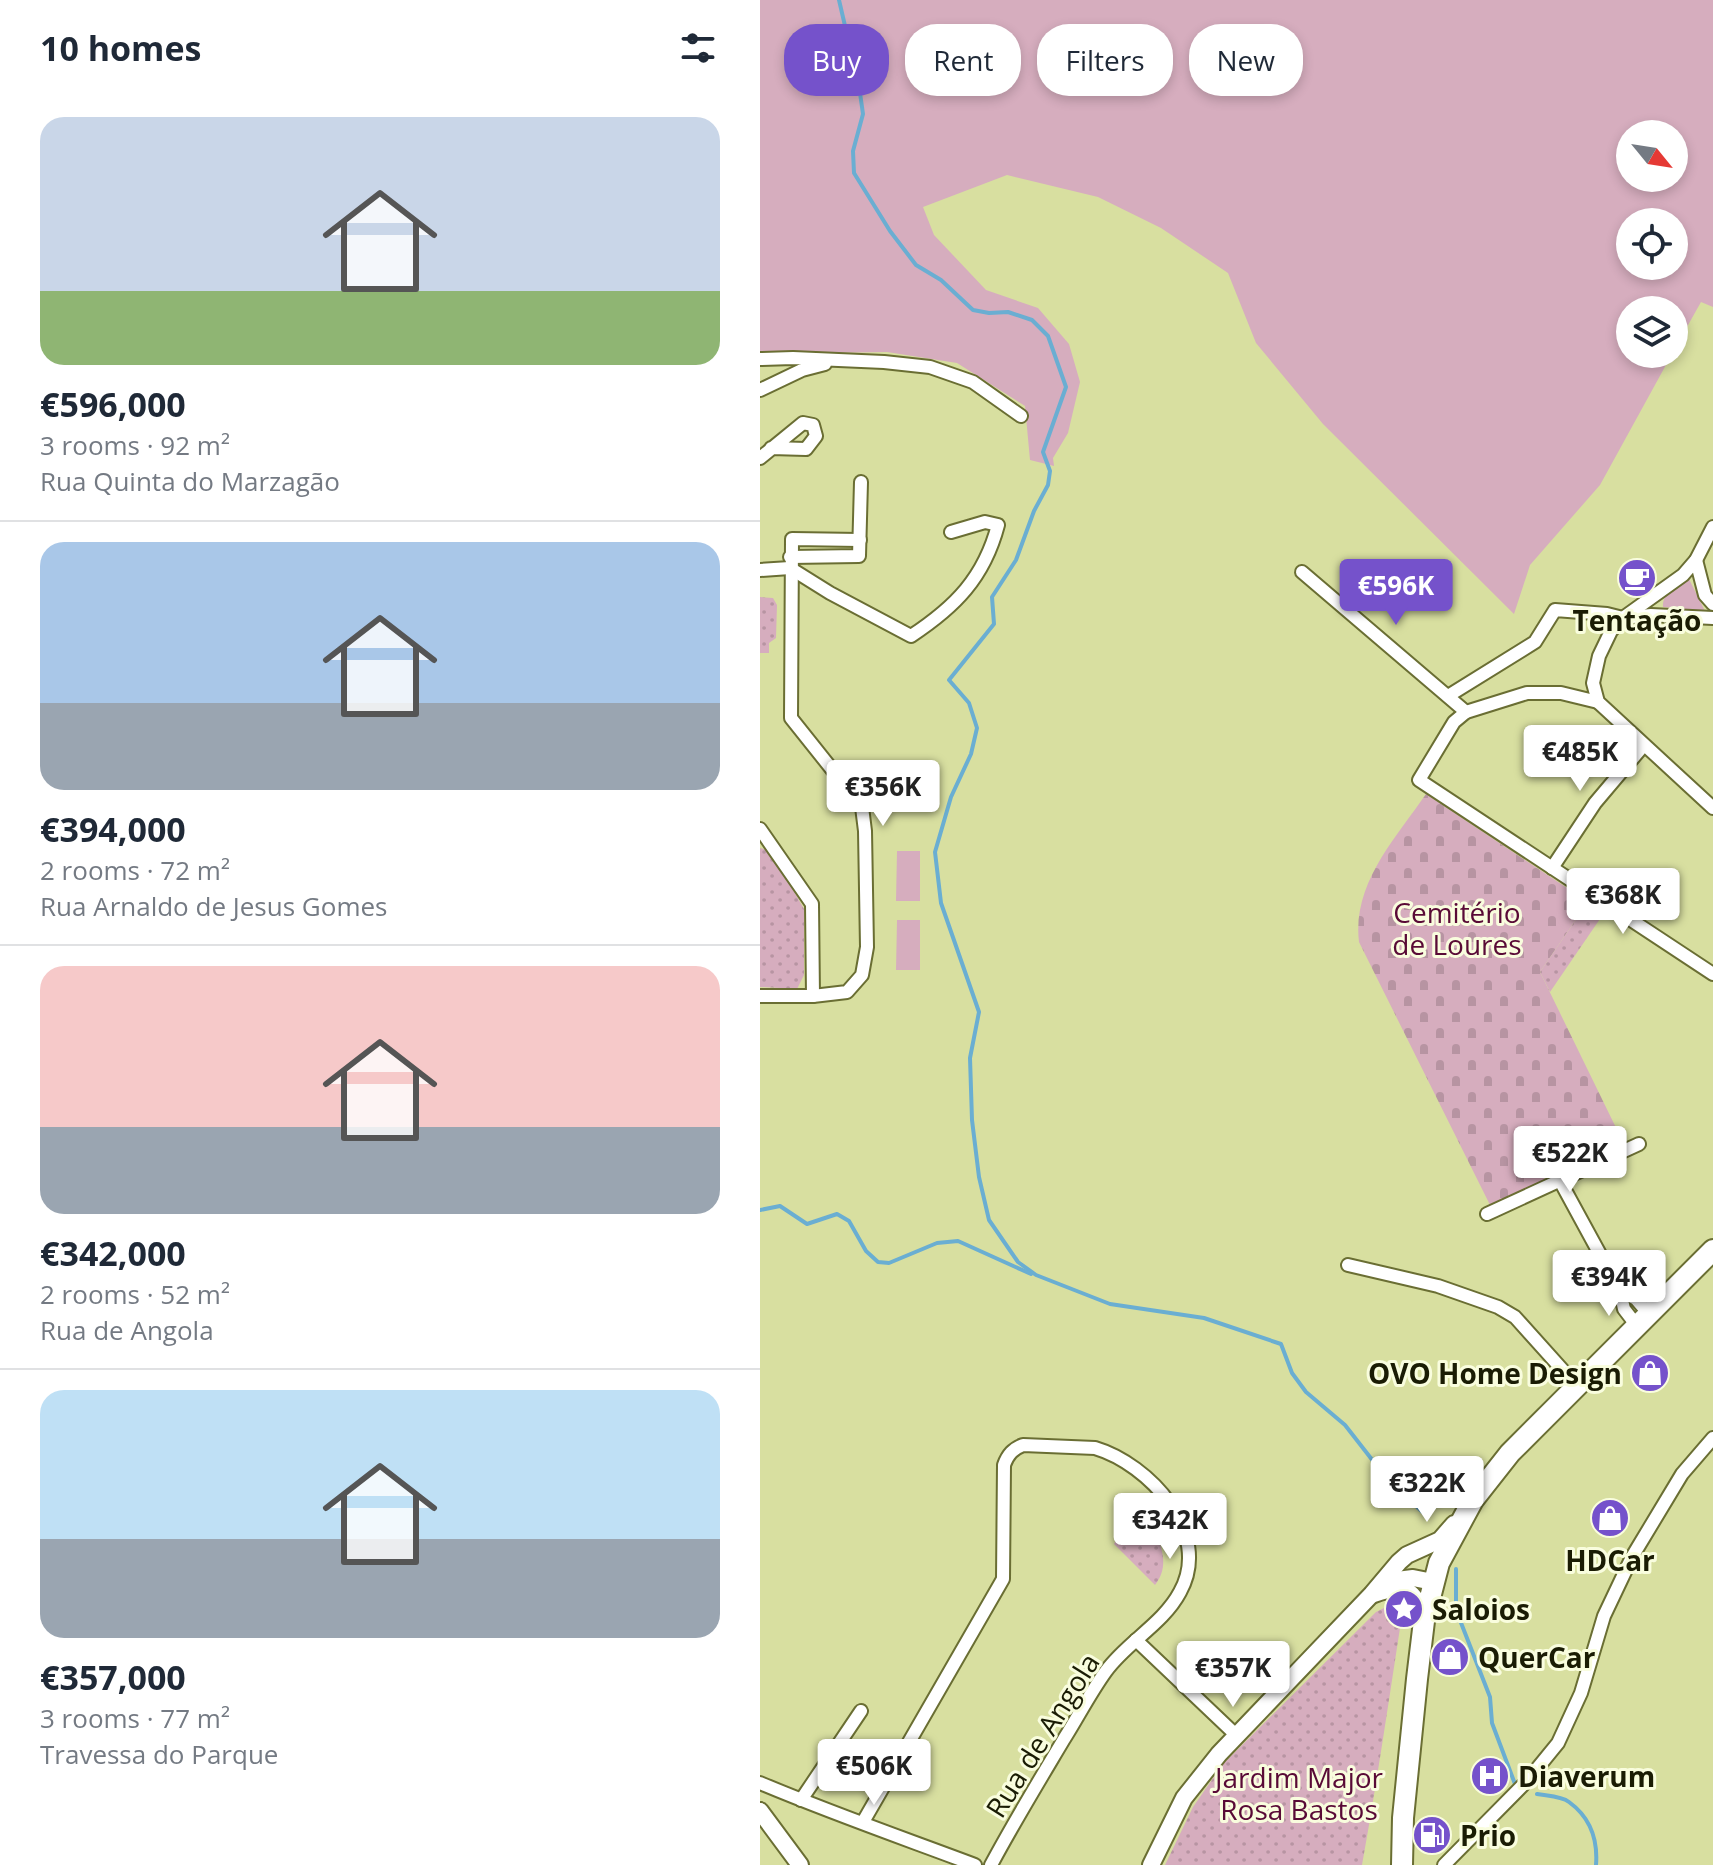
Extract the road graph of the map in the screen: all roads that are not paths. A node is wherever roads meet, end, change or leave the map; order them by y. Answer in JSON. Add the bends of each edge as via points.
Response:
{"nodes":[{"id":1,"x":760,"y":359,"type":"edge"},
{"id":2,"x":836,"y":361,"type":"junction"},
{"id":3,"x":760,"y":390,"type":"edge"},
{"id":4,"x":1021,"y":416,"type":"dead end"},
{"id":5,"x":771,"y":448,"type":"dead end"},
{"id":6,"x":760,"y":458,"type":"edge"},
{"id":7,"x":861,"y":482,"type":"dead end"},
{"id":8,"x":1713,"y":527,"type":"edge"},
{"id":9,"x":951,"y":532,"type":"dead end"},
{"id":10,"x":1696,"y":560,"type":"junction"},
{"id":11,"x":790,"y":562,"type":"junction"},
{"id":12,"x":760,"y":570,"type":"edge"},
{"id":13,"x":1302,"y":572,"type":"dead end"},
{"id":14,"x":1713,"y":604,"type":"edge"},
{"id":15,"x":1623,"y":618,"type":"junction"},
{"id":16,"x":1713,"y":618,"type":"edge"},
{"id":17,"x":1448,"y":696,"type":"junction"},
{"id":18,"x":1598,"y":702,"type":"junction"},
{"id":19,"x":1466,"y":712,"type":"junction"},
{"id":20,"x":1644,"y":745,"type":"junction"},
{"id":21,"x":1713,"y":808,"type":"edge"},
{"id":22,"x":763,"y":837,"type":"edge"},
{"id":23,"x":1552,"y":868,"type":"junction"},
{"id":24,"x":1713,"y":974,"type":"edge"},
{"id":25,"x":760,"y":996,"type":"edge"},
{"id":26,"x":813,"y":996,"type":"junction"},
{"id":27,"x":1639,"y":1144,"type":"dead end"},
{"id":28,"x":1559,"y":1179,"type":"junction"},
{"id":29,"x":1487,"y":1214,"type":"dead end"},
{"id":30,"x":1713,"y":1250,"type":"edge"},
{"id":31,"x":1348,"y":1265,"type":"dead end"},
{"id":32,"x":1643,"y":1320,"type":"junction"},
{"id":33,"x":1577,"y":1386,"type":"junction"},
{"id":34,"x":1713,"y":1438,"type":"edge"},
{"id":35,"x":1473,"y":1500,"type":"junction"},
{"id":36,"x":1399,"y":1562,"type":"junction"},
{"id":37,"x":1436,"y":1573,"type":"junction"},
{"id":38,"x":1372,"y":1594,"type":"junction"},
{"id":39,"x":1424,"y":1621,"type":"junction"},
{"id":40,"x":1136,"y":1640,"type":"junction"},
{"id":41,"x":861,"y":1711,"type":"dead end"},
{"id":42,"x":1236,"y":1735,"type":"junction"},
{"id":43,"x":760,"y":1783,"type":"edge"},
{"id":44,"x":801,"y":1800,"type":"junction"},
{"id":45,"x":760,"y":1811,"type":"edge"},
{"id":46,"x":1403,"y":1818,"type":"junction"},
{"id":47,"x":863,"y":1822,"type":"junction"},
{"id":48,"x":1467,"y":1844,"type":"junction"},
{"id":49,"x":800,"y":1865,"type":"edge"},
{"id":50,"x":975,"y":1865,"type":"edge"},
{"id":51,"x":991,"y":1865,"type":"edge"},
{"id":52,"x":1151,"y":1865,"type":"edge"},
{"id":53,"x":1387,"y":1865,"type":"edge"},
{"id":54,"x":1402,"y":1865,"type":"edge"},
{"id":55,"x":1444,"y":1865,"type":"edge"},
{"id":56,"x":1455,"y":1865,"type":"edge"}],
"edges":[{"from":1,"to":2,"type":"street"},
{"from":2,"to":3,"type":"street"},
{"from":2,"to":4,"type":"street","via":[[930,367],[973,382]]},
{"from":5,"to":6,"type":"street"},
{"from":7,"to":11,"type":"street","via":[[860,540],[792,539]]},
{"from":8,"to":10,"type":"street"},
{"from":9,"to":11,"type":"street","via":[[985,522],[998,525],[971,585],[942,616],[911,636]]},
{"from":10,"to":14,"type":"street","via":[[1705,595]]},
{"from":10,"to":15,"type":"street"},
{"from":11,"to":12,"type":"street"},
{"from":11,"to":26,"type":"street","via":[[791,718],[862,807],[865,831],[867,947],[862,975],[847,992]]},
{"from":13,"to":17,"type":"street"},
{"from":15,"to":16,"type":"street"},
{"from":15,"to":17,"type":"street","via":[[1555,610],[1535,642]]},
{"from":15,"to":18,"type":"street","via":[[1599,656],[1593,683]]},
{"from":17,"to":19,"type":"street"},
{"from":18,"to":19,"type":"street","via":[[1561,693],[1527,693]]},
{"from":18,"to":20,"type":"street"},
{"from":19,"to":23,"type":"street","via":[[1454,722],[1419,780]]},
{"from":20,"to":21,"type":"street"},
{"from":20,"to":23,"type":"street","via":[[1595,803]]},
{"from":22,"to":26,"type":"street","via":[[812,904]]},
{"from":23,"to":24,"type":"street"},
{"from":25,"to":26,"type":"street"},
{"from":27,"to":28,"type":"street"},
{"from":28,"to":29,"type":"street"},
{"from":28,"to":32,"type":"street","via":[[1620,1291],[1636,1299]]},
{"from":30,"to":32,"type":"main road"},
{"from":31,"to":33,"type":"street","via":[[1438,1286],[1498,1307],[1515,1317]]},
{"from":32,"to":33,"type":"main road"},
{"from":33,"to":35,"type":"main road","via":[[1510,1453]]},
{"from":34,"to":48,"type":"street","via":[[1682,1474],[1632,1557],[1604,1616],[1581,1693],[1558,1743]]},
{"from":35,"to":36,"type":"street","via":[[1440,1540]]},
{"from":35,"to":37,"type":"main road"},
{"from":36,"to":37,"type":"street","via":[[1417,1560]]},
{"from":36,"to":38,"type":"street"},
{"from":37,"to":38,"type":"street","via":[[1392,1579]]},
{"from":37,"to":39,"type":"main road"},
{"from":38,"to":39,"type":"street","via":[[1395,1586],[1409,1590]]},
{"from":38,"to":42,"type":"street"},
{"from":39,"to":46,"type":"main road"},
{"from":40,"to":42,"type":"street"},
{"from":40,"to":47,"type":"street","name":"Rua de Angola","via":[[1171,1606],[1188,1574],[1185,1532],[1172,1507],[1144,1475],[1095,1448],[1015,1448],[1004,1465],[1003,1579]]},
{"from":40,"to":51,"type":"street","name":"Rua de Angola","via":[[1107,1670]]},
{"from":41,"to":44,"type":"street"},
{"from":42,"to":52,"type":"street","via":[[1184,1798]]},
{"from":43,"to":44,"type":"street"},
{"from":44,"to":47,"type":"street"},
{"from":45,"to":49,"type":"street"},
{"from":46,"to":53,"type":"main road"},
{"from":46,"to":54,"type":"main road"},
{"from":47,"to":50,"type":"street"},
{"from":48,"to":55,"type":"street"},
{"from":48,"to":56,"type":"street"}]}
